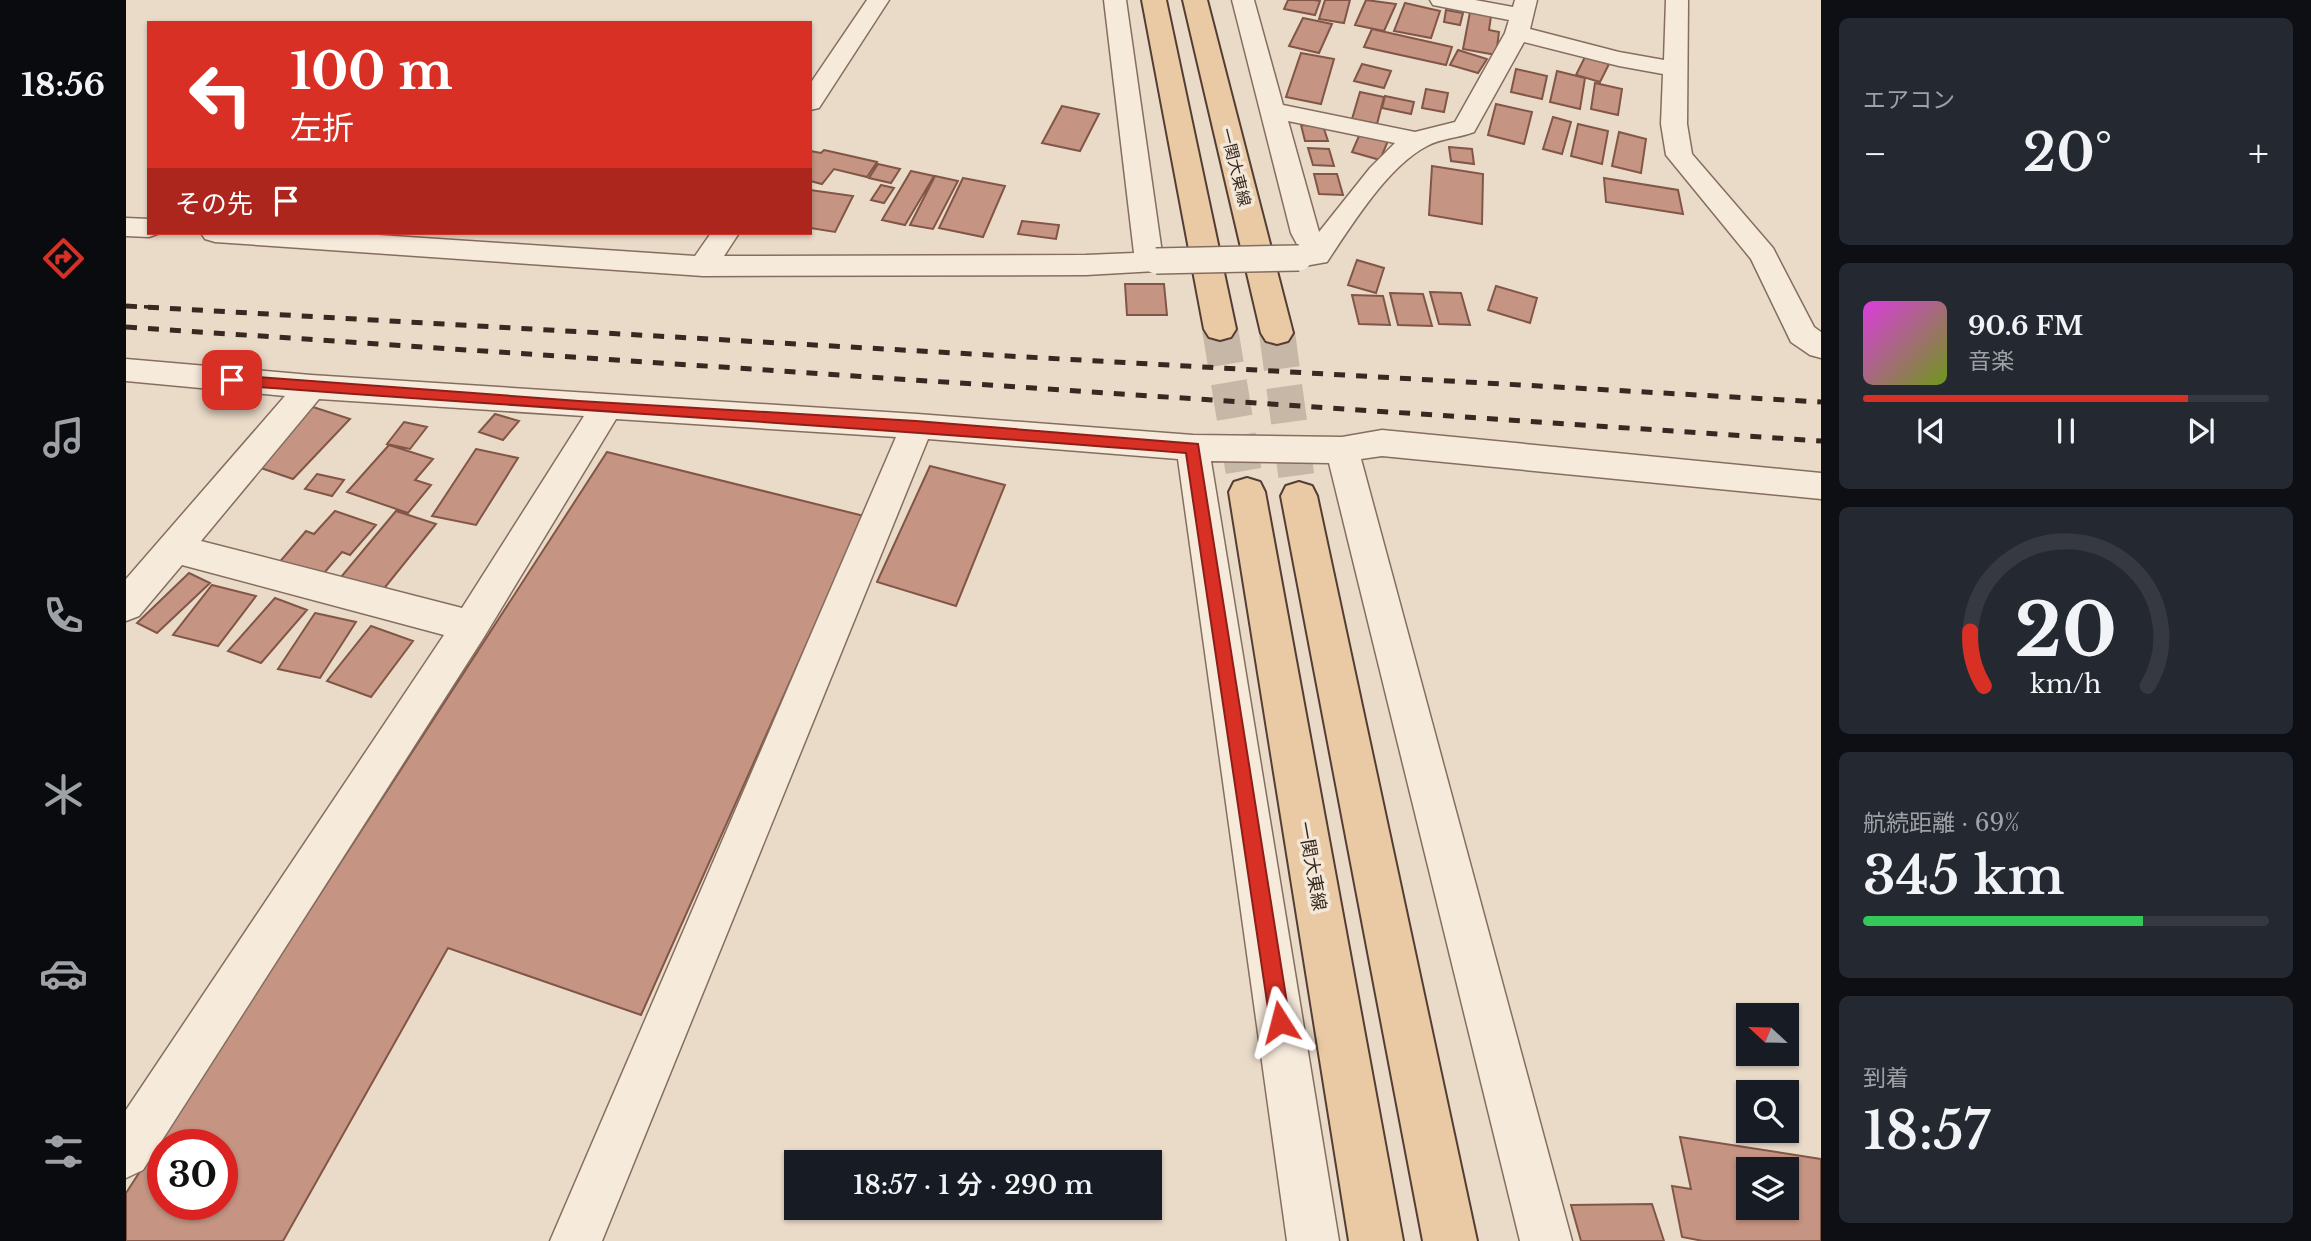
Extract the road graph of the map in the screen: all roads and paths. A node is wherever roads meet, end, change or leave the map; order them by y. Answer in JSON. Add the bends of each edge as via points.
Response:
{"nodes":[{"id":1,"x":878,"y":0,"type":"edge"},
{"id":2,"x":1115,"y":0,"type":"edge"},
{"id":3,"x":1154,"y":0,"type":"edge"},
{"id":4,"x":1195,"y":0,"type":"edge"},
{"id":5,"x":1243,"y":0,"type":"edge"},
{"id":6,"x":1441,"y":0,"type":"edge"},
{"id":7,"x":1677,"y":0,"type":"edge"},
{"id":8,"x":1522,"y":16,"type":"edge"},
{"id":9,"x":1677,"y":69,"type":"junction"},
{"id":10,"x":812,"y":100,"type":"edge"},
{"id":11,"x":1273,"y":110,"type":"junction"},
{"id":12,"x":1416,"y":140,"type":"junction"},
{"id":13,"x":126,"y":227,"type":"edge"},
{"id":14,"x":147,"y":228,"type":"edge"},
{"id":15,"x":245,"y":235,"type":"edge"},
{"id":16,"x":724,"y":235,"type":"edge"},
{"id":17,"x":1308,"y":256,"type":"junction"},
{"id":18,"x":1152,"y":261,"type":"junction"},
{"id":19,"x":703,"y":266,"type":"junction"},
{"id":20,"x":1220,"y":329,"type":"tunnel mouth"},
{"id":21,"x":1276,"y":333,"type":"tunnel mouth"},
{"id":22,"x":1821,"y":347,"type":"edge"},
{"id":23,"x":126,"y":370,"type":"edge"},
{"id":24,"x":312,"y":387,"type":"junction"},
{"id":25,"x":606,"y":408,"type":"junction"},
{"id":26,"x":916,"y":426,"type":"junction"},
{"id":27,"x":1193,"y":448,"type":"junction"},
{"id":28,"x":1342,"y":450,"type":"junction"},
{"id":29,"x":1821,"y":486,"type":"edge"},
{"id":30,"x":1247,"y":492,"type":"tunnel mouth"},
{"id":31,"x":1299,"y":496,"type":"tunnel mouth"},
{"id":32,"x":174,"y":548,"type":"junction"},
{"id":33,"x":126,"y":605,"type":"edge"},
{"id":34,"x":471,"y":626,"type":"junction"},
{"id":35,"x":126,"y":1153,"type":"edge"},
{"id":36,"x":576,"y":1241,"type":"edge"},
{"id":37,"x":1314,"y":1241,"type":"edge"},
{"id":38,"x":1377,"y":1241,"type":"edge"},
{"id":39,"x":1450,"y":1241,"type":"edge"},
{"id":40,"x":1546,"y":1241,"type":"edge"}],
"edges":[{"from":1,"to":10,"type":"street"},
{"from":2,"to":18,"type":"street"},
{"from":3,"to":20,"type":"main road"},
{"from":4,"to":21,"type":"main road","name":"一関大東線"},
{"from":5,"to":11,"type":"street"},
{"from":6,"to":8,"type":"street"},
{"from":7,"to":9,"type":"street"},
{"from":8,"to":9,"type":"street","via":[[1619,59]]},
{"from":8,"to":12,"type":"street","via":[[1465,127]]},
{"from":9,"to":22,"type":"street","via":[[1674,124],[1682,161],[1763,256],[1802,334]]},
{"from":11,"to":12,"type":"street"},
{"from":11,"to":17,"type":"street"},
{"from":12,"to":17,"type":"street"},
{"from":13,"to":14,"type":"street"},
{"from":15,"to":19,"type":"street"},
{"from":16,"to":19,"type":"street"},
{"from":17,"to":18,"type":"street","bridge":true},
{"from":18,"to":19,"type":"street"},
{"from":23,"to":24,"type":"street"},
{"from":24,"to":25,"type":"street"},
{"from":24,"to":32,"type":"street"},
{"from":25,"to":26,"type":"street"},
{"from":25,"to":34,"type":"street"},
{"from":26,"to":27,"type":"street"},
{"from":26,"to":36,"type":"street"},
{"from":27,"to":28,"type":"street"},
{"from":27,"to":37,"type":"street"},
{"from":28,"to":29,"type":"street","via":[[1382,443]]},
{"from":28,"to":40,"type":"street"},
{"from":30,"to":38,"type":"main road","name":"一関大東線"},
{"from":31,"to":39,"type":"main road"},
{"from":32,"to":33,"type":"street"},
{"from":32,"to":34,"type":"street"},
{"from":34,"to":35,"type":"street"}]}
